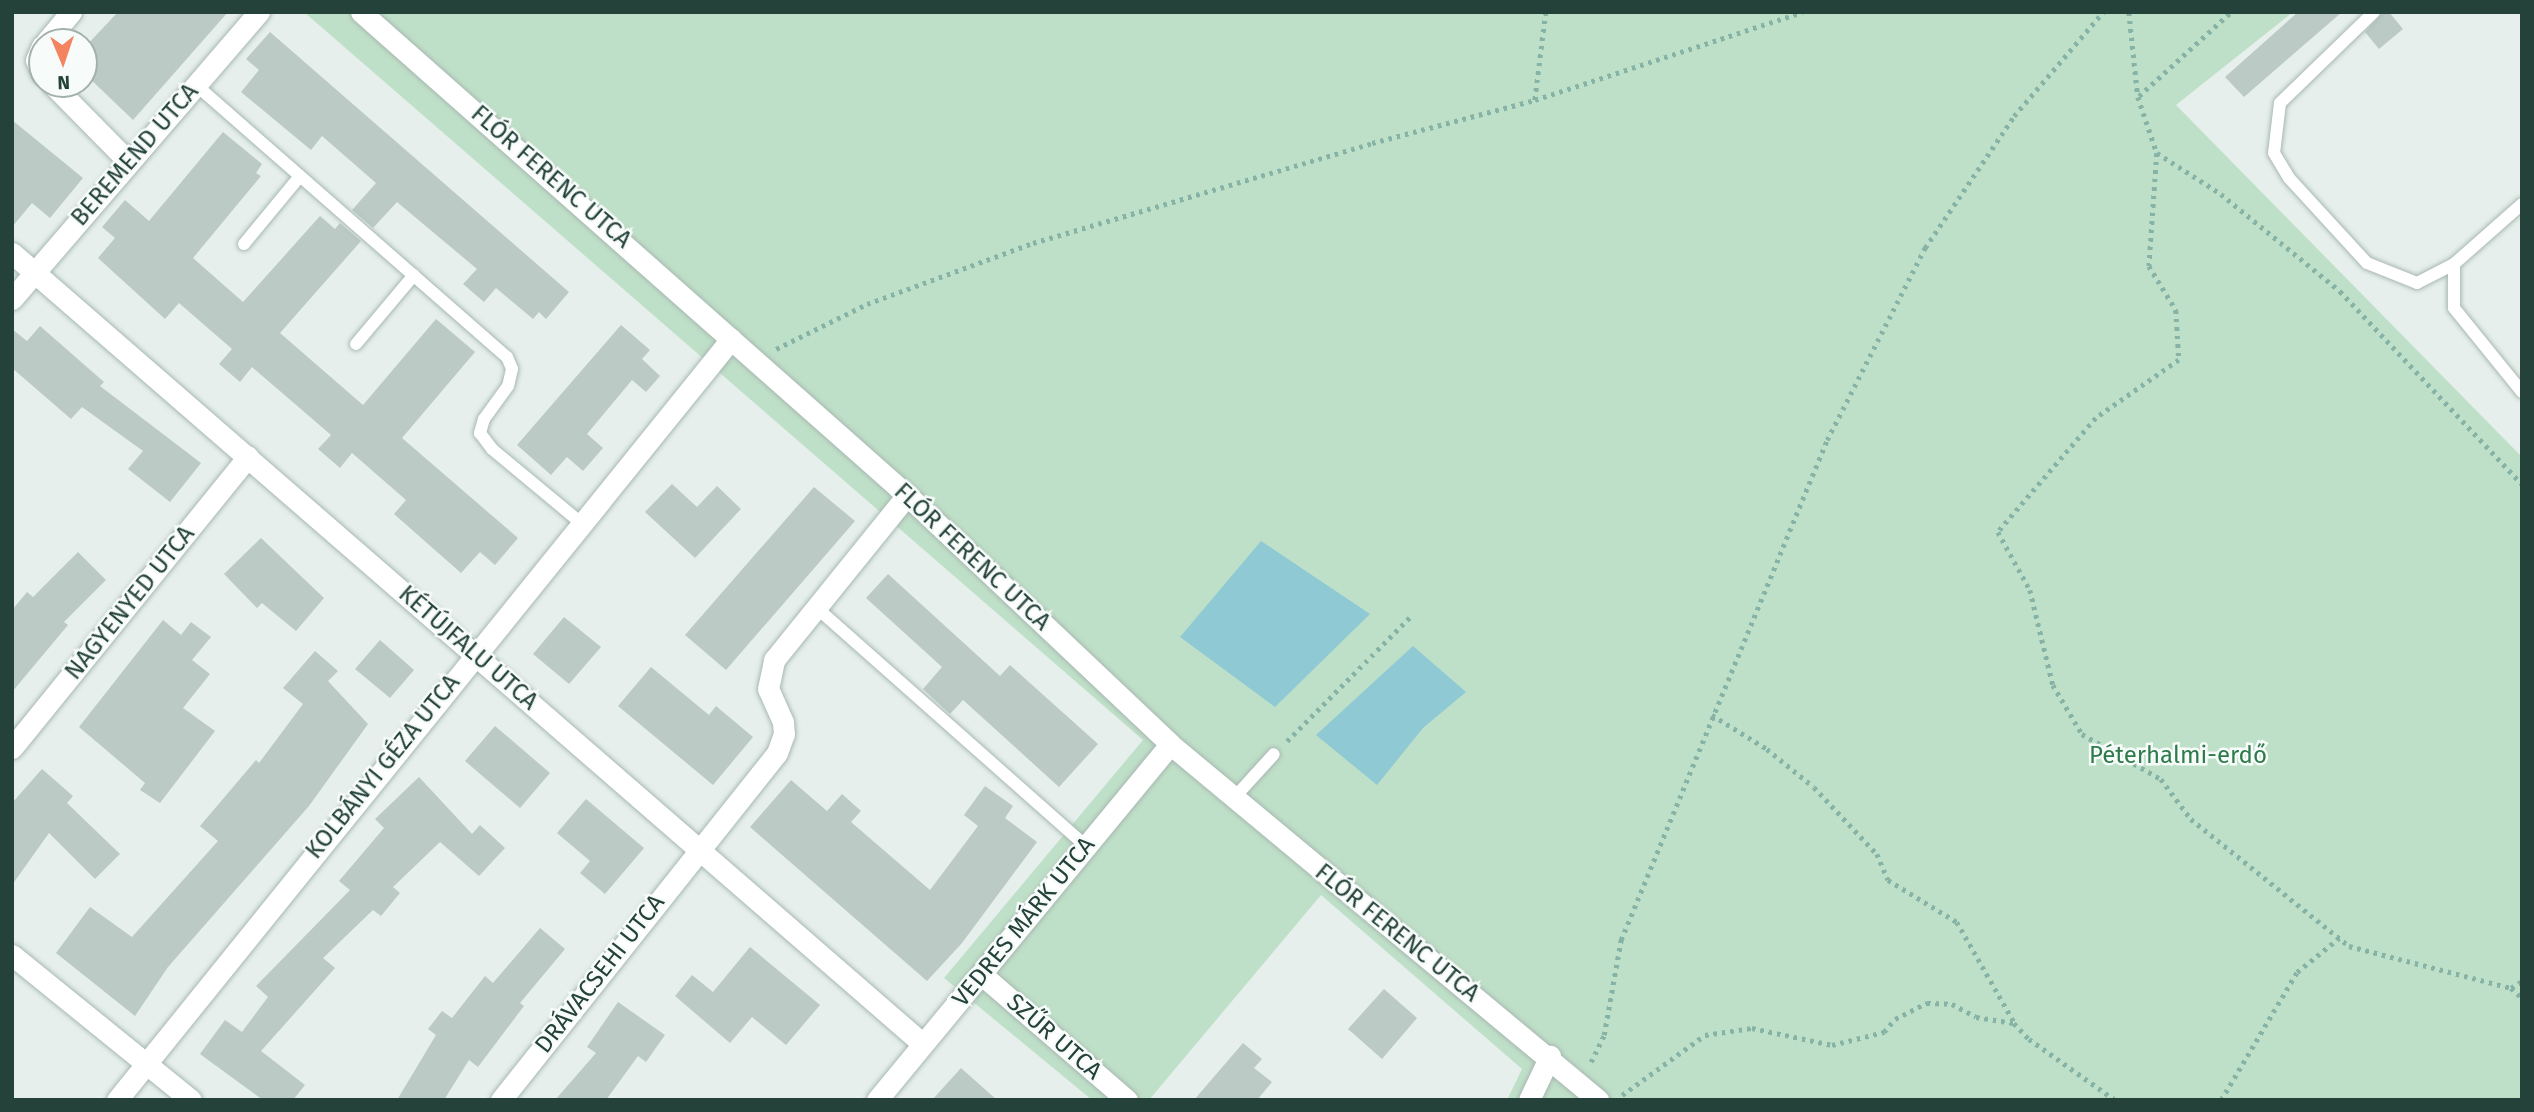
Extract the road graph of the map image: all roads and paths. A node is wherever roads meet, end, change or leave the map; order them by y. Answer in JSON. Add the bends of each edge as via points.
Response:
{"nodes":[{"id":1,"x":71,"y":12,"type":"edge"},
{"id":2,"x":259,"y":12,"type":"edge"},
{"id":3,"x":361,"y":12,"type":"edge"},
{"id":4,"x":1546,"y":12,"type":"edge"},
{"id":5,"x":1802,"y":12,"type":"edge"},
{"id":6,"x":2103,"y":12,"type":"edge"},
{"id":7,"x":2129,"y":12,"type":"edge"},
{"id":8,"x":2231,"y":12,"type":"edge"},
{"id":9,"x":2374,"y":12,"type":"edge"},
{"id":10,"x":58,"y":28,"type":"edge"},
{"id":11,"x":196,"y":85,"type":"junction"},
{"id":12,"x":2138,"y":97,"type":"junction"},
{"id":13,"x":66,"y":98,"type":"edge"},
{"id":14,"x":1535,"y":100,"type":"junction"},
{"id":15,"x":2157,"y":153,"type":"junction"},
{"id":16,"x":130,"y":162,"type":"junction"},
{"id":17,"x":300,"y":176,"type":"junction"},
{"id":18,"x":2522,"y":204,"type":"edge"},
{"id":19,"x":244,"y":244,"type":"dead end"},
{"id":20,"x":12,"y":253,"type":"edge"},
{"id":21,"x":2454,"y":264,"type":"junction"},
{"id":22,"x":34,"y":272,"type":"junction"},
{"id":23,"x":414,"y":275,"type":"junction"},
{"id":24,"x":12,"y":299,"type":"edge"},
{"id":25,"x":731,"y":339,"type":"junction"},
{"id":26,"x":356,"y":344,"type":"dead end"},
{"id":27,"x":754,"y":360,"type":"junction"},
{"id":28,"x":2522,"y":392,"type":"edge"},
{"id":29,"x":248,"y":457,"type":"junction"},
{"id":30,"x":2522,"y":484,"type":"edge"},
{"id":31,"x":907,"y":495,"type":"junction"},
{"id":32,"x":580,"y":522,"type":"junction"},
{"id":33,"x":818,"y":609,"type":"junction"},
{"id":34,"x":1412,"y":615,"type":"dead end"},
{"id":35,"x":473,"y":653,"type":"junction"},
{"id":36,"x":1712,"y":715,"type":"junction"},
{"id":37,"x":1170,"y":744,"type":"junction"},
{"id":38,"x":12,"y":748,"type":"edge"},
{"id":39,"x":1274,"y":754,"type":"joint"},
{"id":40,"x":1234,"y":798,"type":"junction"},
{"id":41,"x":1086,"y":846,"type":"junction"},
{"id":42,"x":699,"y":849,"type":"junction"},
{"id":43,"x":2339,"y":938,"type":"junction"},
{"id":44,"x":12,"y":955,"type":"edge"},
{"id":45,"x":981,"y":974,"type":"junction"},
{"id":46,"x":2522,"y":981,"type":"edge"},
{"id":47,"x":2511,"y":988,"type":"junction"},
{"id":48,"x":2522,"y":998,"type":"edge"},
{"id":49,"x":2014,"y":1023,"type":"junction"},
{"id":50,"x":1604,"y":1035,"type":"dead end"},
{"id":51,"x":923,"y":1044,"type":"junction"},
{"id":52,"x":1550,"y":1056,"type":"junction"},
{"id":53,"x":146,"y":1062,"type":"junction"},
{"id":54,"x":1594,"y":1096,"type":"edge"},
{"id":55,"x":117,"y":1100,"type":"edge"},
{"id":56,"x":191,"y":1100,"type":"edge"},
{"id":57,"x":501,"y":1100,"type":"edge"},
{"id":58,"x":877,"y":1100,"type":"edge"},
{"id":59,"x":1127,"y":1100,"type":"edge"},
{"id":60,"x":1529,"y":1100,"type":"edge"},
{"id":61,"x":1616,"y":1100,"type":"edge"},
{"id":62,"x":2115,"y":1100,"type":"edge"},
{"id":63,"x":2221,"y":1100,"type":"edge"}],
"edges":[{"from":1,"to":10,"type":"street"},
{"from":2,"to":11,"type":"street","name":"BEREMEND UTCA"},
{"from":3,"to":25,"type":"street","name":"FLÓR FERENC UTCA"},
{"from":4,"to":14,"type":"path"},
{"from":5,"to":14,"type":"path"},
{"from":6,"to":36,"type":"path","via":[[2014,116],[1925,248],[1827,440]]},
{"from":7,"to":12,"type":"path"},
{"from":8,"to":12,"type":"path"},
{"from":9,"to":21,"type":"lane","via":[[2280,103],[2274,153],[2289,178],[2367,263],[2417,282]]},
{"from":11,"to":16,"type":"street","name":"BEREMEND UTCA"},
{"from":11,"to":17,"type":"lane"},
{"from":12,"to":15,"type":"path"},
{"from":13,"to":16,"type":"street"},
{"from":14,"to":27,"type":"path","via":[[1033,243],[867,303]]},
{"from":15,"to":30,"type":"path","via":[[2221,194],[2340,291]]},
{"from":15,"to":43,"type":"path","via":[[2149,266],[2176,310],[2179,360],[2096,418],[1998,532],[2030,590],[2053,685],[2082,734],[2161,779],[2191,819]]},
{"from":16,"to":22,"type":"street","name":"BEREMEND UTCA"},
{"from":17,"to":19,"type":"lane"},
{"from":17,"to":23,"type":"lane"},
{"from":18,"to":21,"type":"lane"},
{"from":20,"to":22,"type":"street","name":"KÉTÚJFALU UTCA"},
{"from":21,"to":28,"type":"lane","via":[[2454,308]]},
{"from":22,"to":24,"type":"street","name":"BEREMEND UTCA"},
{"from":22,"to":29,"type":"street","name":"KÉTÚJFALU UTCA"},
{"from":23,"to":26,"type":"lane"},
{"from":23,"to":32,"type":"lane","via":[[507,357],[511,377],[480,425],[485,441]]},
{"from":25,"to":27,"type":"street","name":"FLÓR FERENC UTCA"},
{"from":25,"to":32,"type":"street","name":"KOLBÁNYI GÉZA UTCA"},
{"from":27,"to":31,"type":"street","name":"FLÓR FERENC UTCA"},
{"from":29,"to":35,"type":"street","name":"KÉTÚJFALU UTCA"},
{"from":29,"to":38,"type":"street","name":"NAGYENYED UTCA"},
{"from":31,"to":33,"type":"street","name":"DRÁVACSEHI UTCA"},
{"from":31,"to":37,"type":"street","name":"FLÓR FERENC UTCA"},
{"from":32,"to":35,"type":"street","name":"KOLBÁNYI GÉZA UTCA"},
{"from":33,"to":41,"type":"lane"},
{"from":33,"to":42,"type":"street","name":"DRÁVACSEHI UTCA","via":[[774,660],[769,673],[768,689],[783,722],[782,744]]},
{"from":34,"to":39,"type":"path"},
{"from":35,"to":42,"type":"street","name":"KÉTÚJFALU UTCA"},
{"from":35,"to":53,"type":"street","name":"KOLBÁNYI GÉZA UTCA"},
{"from":36,"to":49,"type":"path","via":[[1767,749],[1814,787],[1877,854],[1888,880],[1957,922]]},
{"from":36,"to":50,"type":"path","via":[[1621,940]]},
{"from":37,"to":40,"type":"street","name":"FLÓR FERENC UTCA"},
{"from":37,"to":41,"type":"street","name":"VEDRES MÁRK UTCA"},
{"from":39,"to":40,"type":"lane"},
{"from":40,"to":52,"type":"street","name":"FLÓR FERENC UTCA"},
{"from":41,"to":45,"type":"street","name":"VEDRES MÁRK UTCA"},
{"from":42,"to":51,"type":"street","name":"KÉTÚJFALU UTCA"},
{"from":42,"to":57,"type":"street","name":"DRÁVACSEHI UTCA"},
{"from":43,"to":47,"type":"path","via":[[2349,946]]},
{"from":43,"to":63,"type":"path","via":[[2297,972]]},
{"from":44,"to":53,"type":"street"},
{"from":45,"to":51,"type":"street","name":"VEDRES MÁRK UTCA"},
{"from":45,"to":59,"type":"street","name":"SZŰR UTCA"},
{"from":46,"to":47,"type":"path"},
{"from":47,"to":48,"type":"path"},
{"from":49,"to":61,"type":"path","via":[[1976,1017],[1952,1004],[1927,1003],[1895,1019],[1884,1032],[1832,1045],[1752,1028],[1705,1035]]},
{"from":49,"to":62,"type":"path","via":[[2029,1039]]},
{"from":51,"to":58,"type":"street","name":"VEDRES MÁRK UTCA"},
{"from":52,"to":54,"type":"street","name":"FLÓR FERENC UTCA"},
{"from":52,"to":60,"type":"street"},
{"from":53,"to":55,"type":"street","name":"KOLBÁNYI GÉZA UTCA"},
{"from":53,"to":56,"type":"street"}]}
